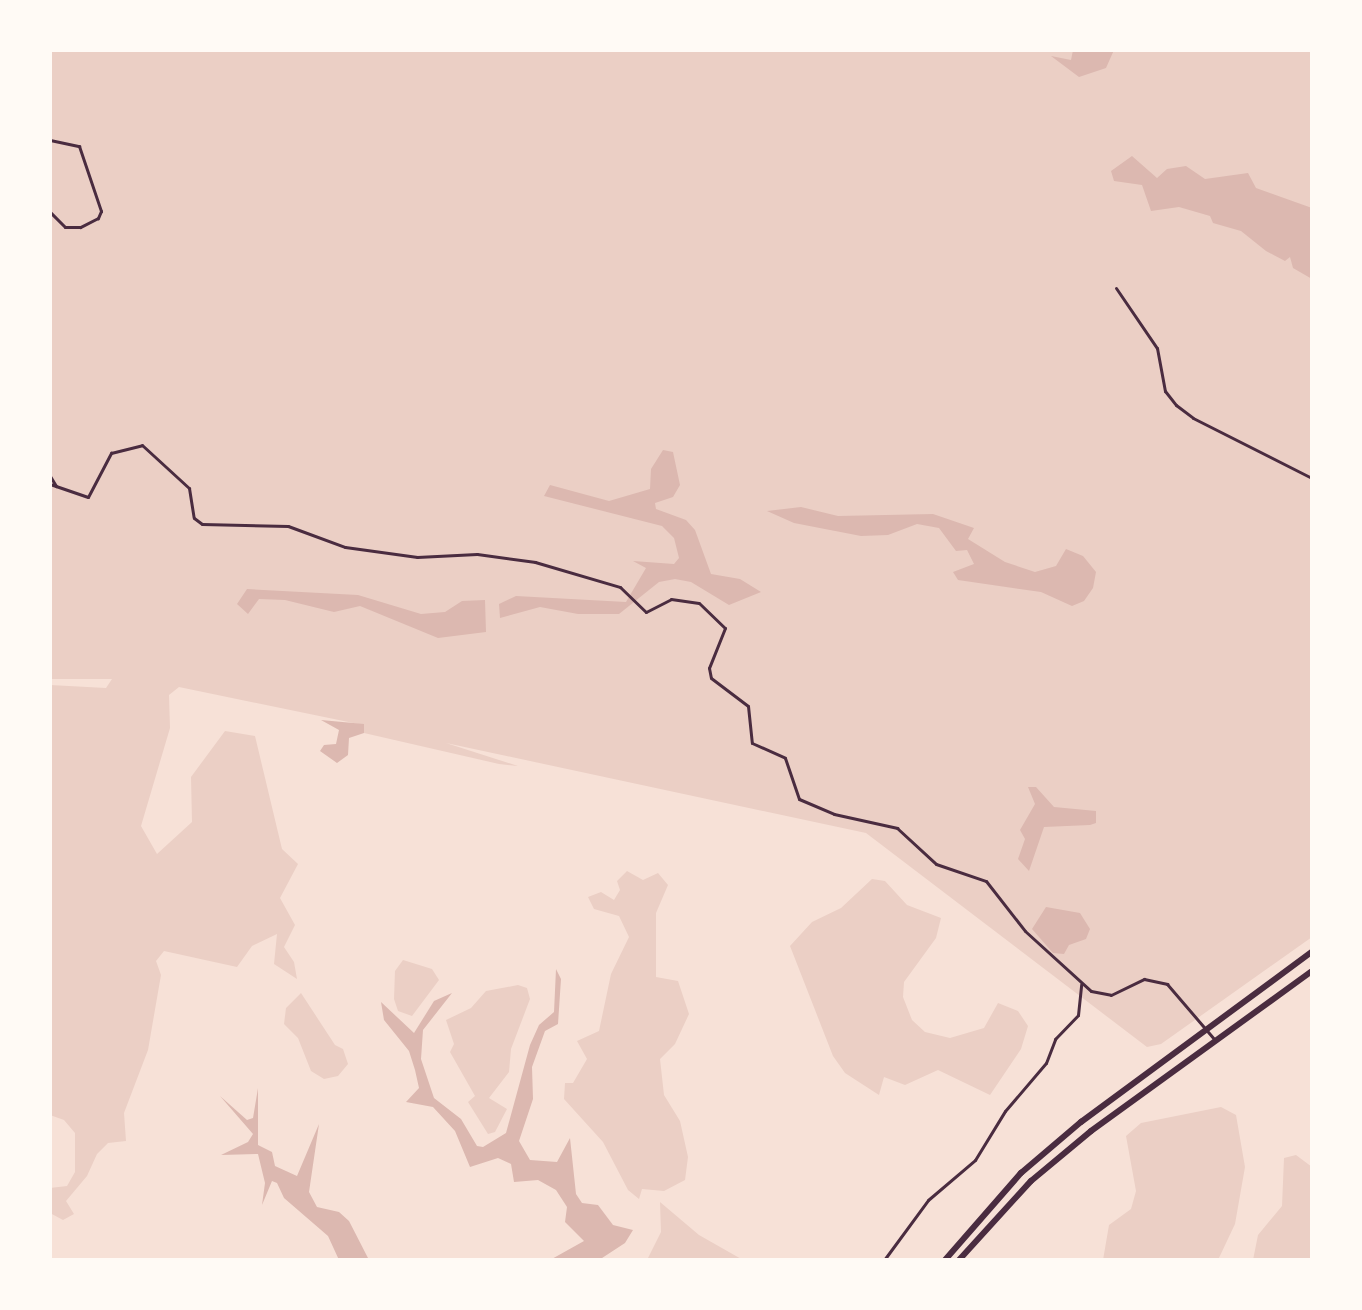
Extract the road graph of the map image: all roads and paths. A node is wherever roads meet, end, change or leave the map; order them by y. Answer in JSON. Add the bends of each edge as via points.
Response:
{"nodes":[{"id":1,"x":50,"y":140,"type":"edge"},
{"id":2,"x":50,"y":212,"type":"edge"},
{"id":3,"x":1116,"y":288,"type":"dead end"},
{"id":4,"x":50,"y":476,"type":"edge"},
{"id":5,"x":1312,"y":478,"type":"edge"},
{"id":6,"x":50,"y":484,"type":"edge"},
{"id":7,"x":59,"y":490,"type":"junction"},
{"id":8,"x":1312,"y":952,"type":"edge"},
{"id":9,"x":1312,"y":971,"type":"edge"},
{"id":10,"x":1081,"y":984,"type":"junction"},
{"id":11,"x":1206,"y":1028,"type":"junction"},
{"id":12,"x":1215,"y":1040,"type":"junction"},
{"id":13,"x":884,"y":1260,"type":"edge"},
{"id":14,"x":945,"y":1260,"type":"edge"},
{"id":15,"x":959,"y":1260,"type":"edge"}],
"edges":[{"from":1,"to":2,"type":"street","via":[[79,146],[101,211],[80,227],[65,227]]},
{"from":3,"to":5,"type":"street","via":[[1157,348],[1165,391],[1176,405]]},
{"from":4,"to":7,"type":"street"},
{"from":6,"to":7,"type":"street"},
{"from":7,"to":10,"type":"street","via":[[88,497],[111,453],[142,445],[189,488],[194,518],[202,524],[288,526],[345,547],[417,557],[477,554],[535,562],[620,587],[646,612],[671,599],[699,603],[725,628],[709,668],[711,678],[748,706],[752,743],[785,758],[796,796],[834,814],[897,828],[931,861],[986,881],[1025,931]]},
{"from":8,"to":11,"type":"highway"},
{"from":9,"to":12,"type":"highway"},
{"from":10,"to":11,"type":"street","via":[[1106,996],[1139,980],[1156,980],[1176,990]]},
{"from":10,"to":13,"type":"street","via":[[1078,1015],[1055,1039],[1046,1063],[1005,1111],[975,1160],[928,1200]]},
{"from":11,"to":12,"type":"street"},
{"from":11,"to":14,"type":"highway","via":[[1021,1173]]},
{"from":12,"to":15,"type":"highway","via":[[1031,1181]]}]}
